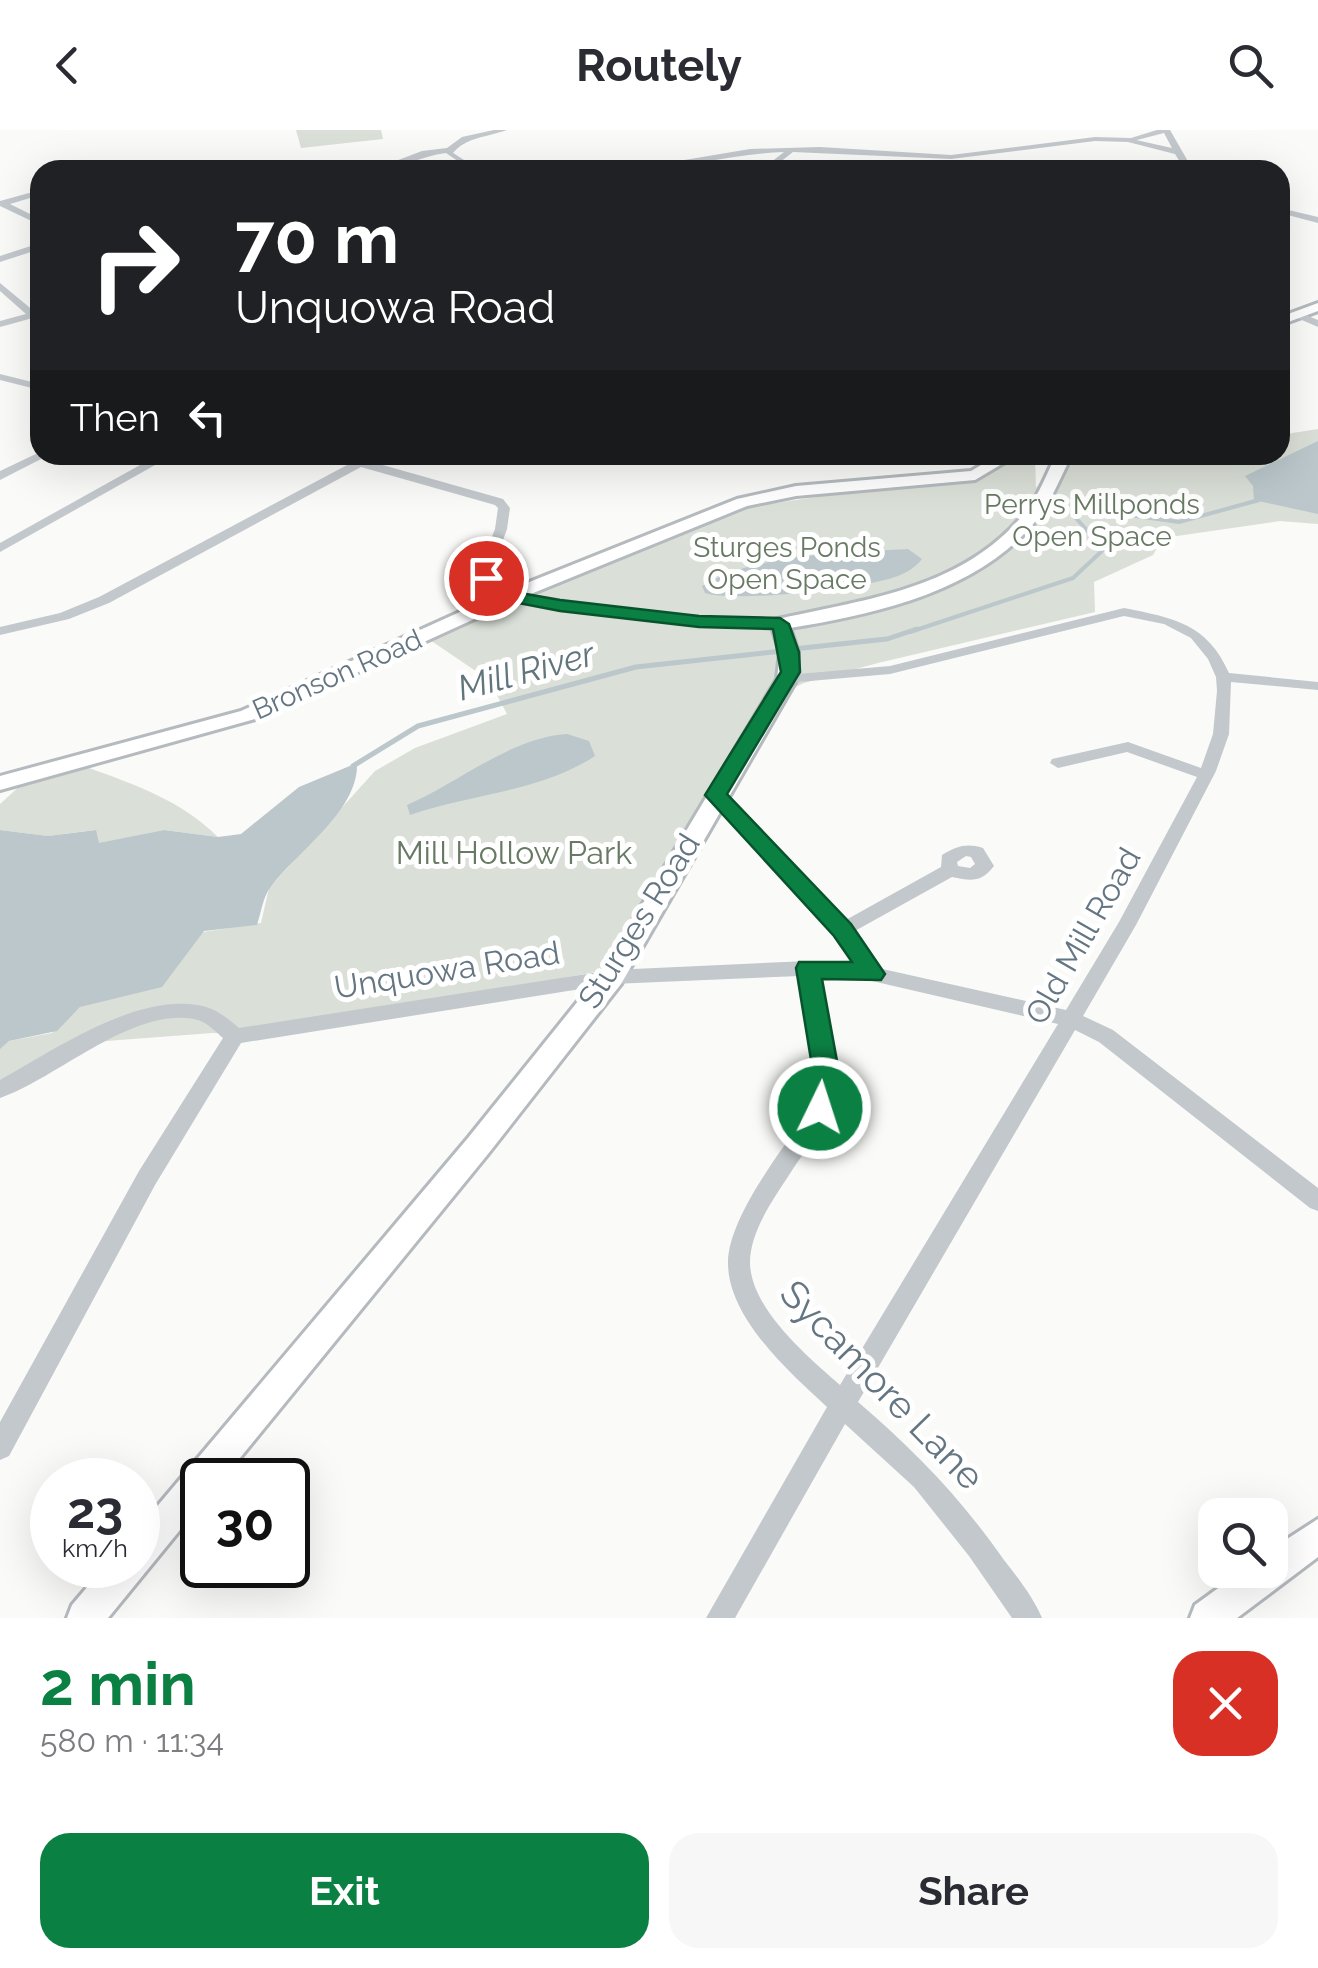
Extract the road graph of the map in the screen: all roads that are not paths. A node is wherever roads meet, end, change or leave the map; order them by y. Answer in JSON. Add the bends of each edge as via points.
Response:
{"nodes":[{"id":1,"x":503,"y":130,"type":"edge"},
{"id":2,"x":820,"y":135,"type":"dead end"},
{"id":3,"x":1128,"y":140,"type":"junction"},
{"id":4,"x":799,"y":149,"type":"junction"},
{"id":5,"x":820,"y":149,"type":"junction"},
{"id":6,"x":450,"y":150,"type":"junction"},
{"id":7,"x":765,"y":150,"type":"junction"},
{"id":8,"x":1178,"y":152,"type":"junction"},
{"id":9,"x":780,"y":156,"type":"junction"},
{"id":10,"x":405,"y":160,"type":"edge"},
{"id":11,"x":459,"y":160,"type":"edge"},
{"id":12,"x":697,"y":160,"type":"edge"},
{"id":13,"x":776,"y":160,"type":"edge"},
{"id":14,"x":1182,"y":160,"type":"edge"},
{"id":15,"x":30,"y":195,"type":"edge"},
{"id":16,"x":1,"y":203,"type":"edge"},
{"id":17,"x":1290,"y":213,"type":"edge"},
{"id":18,"x":30,"y":217,"type":"edge"},
{"id":19,"x":1318,"y":220,"type":"edge"},
{"id":20,"x":30,"y":250,"type":"edge"},
{"id":21,"x":0,"y":260,"type":"edge"},
{"id":22,"x":0,"y":286,"type":"edge"},
{"id":23,"x":1318,"y":307,"type":"edge"},
{"id":24,"x":30,"y":310,"type":"edge"},
{"id":25,"x":1298,"y":315,"type":"junction"},
{"id":26,"x":30,"y":317,"type":"edge"},
{"id":27,"x":1290,"y":318,"type":"edge"},
{"id":28,"x":0,"y":324,"type":"edge"},
{"id":29,"x":1318,"y":324,"type":"edge"},
{"id":30,"x":0,"y":378,"type":"edge"},
{"id":31,"x":30,"y":385,"type":"edge"},
{"id":32,"x":30,"y":461,"type":"edge"},
{"id":33,"x":150,"y":465,"type":"edge"},
{"id":34,"x":359,"y":465,"type":"edge"},
{"id":35,"x":385,"y":465,"type":"edge"},
{"id":36,"x":992,"y":465,"type":"edge"},
{"id":37,"x":1058,"y":465,"type":"edge"},
{"id":38,"x":0,"y":476,"type":"edge"},
{"id":39,"x":0,"y":548,"type":"edge"},
{"id":40,"x":510,"y":596,"type":"junction"},
{"id":41,"x":783,"y":629,"type":"junction"},
{"id":42,"x":0,"y":631,"type":"edge"},
{"id":43,"x":789,"y":675,"type":"junction"},
{"id":44,"x":1224,"y":678,"type":"junction"},
{"id":45,"x":1318,"y":686,"type":"edge"},
{"id":46,"x":1058,"y":762,"type":"dead end"},
{"id":47,"x":1206,"y":775,"type":"junction"},
{"id":48,"x":0,"y":783,"type":"edge"},
{"id":49,"x":716,"y":795,"type":"junction"},
{"id":50,"x":950,"y":870,"type":"dead end"},
{"id":51,"x":842,"y":930,"type":"junction"},
{"id":52,"x":808,"y":968,"type":"junction"},
{"id":53,"x":872,"y":974,"type":"junction"},
{"id":54,"x":612,"y":977,"type":"junction"},
{"id":55,"x":1071,"y":1020,"type":"junction"},
{"id":56,"x":235,"y":1036,"type":"junction"},
{"id":57,"x":0,"y":1090,"type":"edge"},
{"id":58,"x":1318,"y":1201,"type":"edge"},
{"id":59,"x":843,"y":1403,"type":"junction"},
{"id":60,"x":0,"y":1447,"type":"edge"},
{"id":61,"x":160,"y":1529,"type":"edge"},
{"id":62,"x":1318,"y":1536,"type":"edge"},
{"id":63,"x":110,"y":1588,"type":"edge"},
{"id":64,"x":1221,"y":1614,"type":"edge"},
{"id":65,"x":85,"y":1618,"type":"edge"},
{"id":66,"x":720,"y":1618,"type":"edge"},
{"id":67,"x":1028,"y":1618,"type":"edge"}],
"edges":[{"from":1,"to":6,"type":"street"},
{"from":2,"to":5,"type":"street"},
{"from":3,"to":5,"type":"street","via":[[951,157]]},
{"from":3,"to":8,"type":"street"},
{"from":3,"to":8,"type":"street","via":[[1166,130]]},
{"from":4,"to":5,"type":"street"},
{"from":4,"to":7,"type":"street"},
{"from":4,"to":9,"type":"street"},
{"from":6,"to":10,"type":"street"},
{"from":6,"to":11,"type":"street"},
{"from":7,"to":9,"type":"street"},
{"from":7,"to":12,"type":"street"},
{"from":8,"to":14,"type":"street"},
{"from":9,"to":13,"type":"street"},
{"from":15,"to":16,"type":"street"},
{"from":16,"to":18,"type":"street"},
{"from":17,"to":19,"type":"street"},
{"from":20,"to":21,"type":"street"},
{"from":22,"to":24,"type":"street"},
{"from":23,"to":25,"type":"main road"},
{"from":25,"to":27,"type":"main road"},
{"from":25,"to":29,"type":"street"},
{"from":26,"to":28,"type":"street"},
{"from":30,"to":31,"type":"street"},
{"from":32,"to":38,"type":"street"},
{"from":33,"to":39,"type":"street"},
{"from":34,"to":42,"type":"street","via":[[88,607]]},
{"from":35,"to":40,"type":"street","via":[[500,502],[503,520],[484,574]]},
{"from":36,"to":40,"type":"main road","name":"Bronson Road","via":[[975,475],[743,502]]},
{"from":37,"to":41,"type":"main road","via":[[1028,520],[974,566],[890,599]]},
{"from":40,"to":41,"type":"street"},
{"from":40,"to":48,"type":"main road","name":"Bronson Road","via":[[248,715]]},
{"from":41,"to":43,"type":"main road"},
{"from":43,"to":44,"type":"street","via":[[876,672],[1124,612],[1191,632]]},
{"from":43,"to":49,"type":"main road","name":"Sturges Road"},
{"from":44,"to":45,"type":"street"},
{"from":44,"to":47,"type":"street","name":"Old Mill Road","via":[[1220,734]]},
{"from":46,"to":47,"type":"street","via":[[1128,746]]},
{"from":47,"to":55,"type":"street","name":"Old Mill Road"},
{"from":49,"to":51,"type":"street"},
{"from":49,"to":54,"type":"main road","name":"Sturges Road"},
{"from":50,"to":51,"type":"street"},
{"from":51,"to":53,"type":"street"},
{"from":52,"to":53,"type":"street","name":"Unquowa Road"},
{"from":52,"to":54,"type":"street","name":"Unquowa Road"},
{"from":52,"to":59,"type":"street","name":"Sycamore Lane","via":[[826,1072],[824,1097],[750,1223],[739,1268],[756,1314]]},
{"from":53,"to":55,"type":"street","name":"Unquowa Road"},
{"from":54,"to":56,"type":"street","name":"Unquowa Road"},
{"from":54,"to":61,"type":"main road","name":"Sturges Road"},
{"from":55,"to":58,"type":"street","name":"Unquowa Road","via":[[1124,1048]]},
{"from":55,"to":59,"type":"street","name":"Old Mill Road"},
{"from":56,"to":57,"type":"street","via":[[195,1012],[149,1018],[103,1034]]},
{"from":56,"to":60,"type":"street","via":[[146,1178]]},
{"from":59,"to":66,"type":"street","name":"Old Mill Road"},
{"from":59,"to":67,"type":"street","name":"Sycamore Lane","via":[[950,1510]]},
{"from":62,"to":64,"type":"main road"},
{"from":63,"to":65,"type":"main road"}]}
